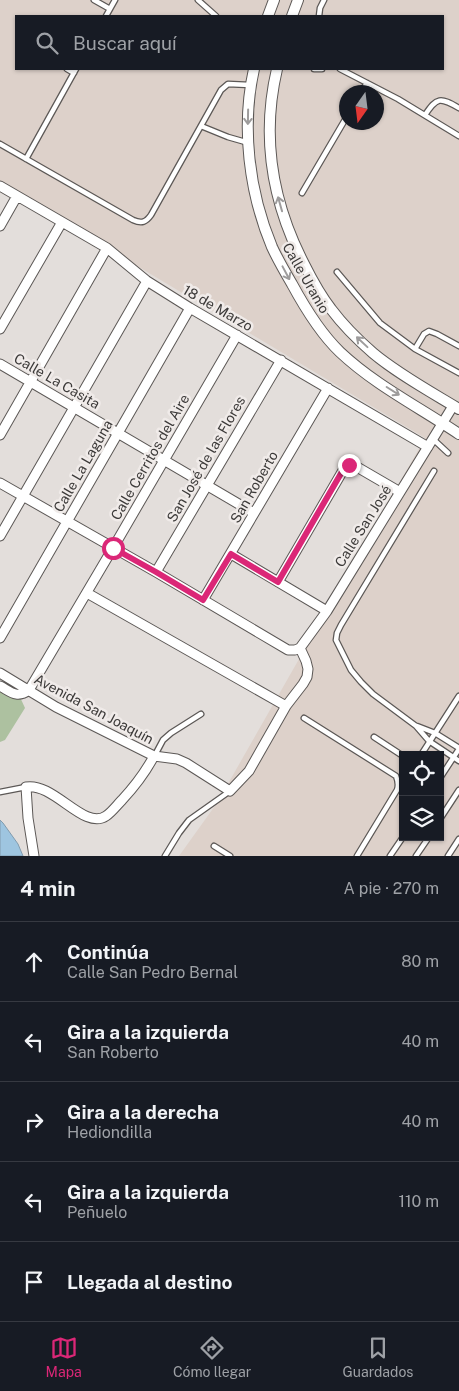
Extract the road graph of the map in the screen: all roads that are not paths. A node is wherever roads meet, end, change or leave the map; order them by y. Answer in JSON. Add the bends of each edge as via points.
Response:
{"nodes":[{"id":1,"x":94,"y":0,"type":"edge"},
{"id":2,"x":115,"y":0,"type":"edge"},
{"id":3,"x":198,"y":0,"type":"edge"},
{"id":4,"x":274,"y":0,"type":"edge"},
{"id":5,"x":298,"y":0,"type":"edge"},
{"id":6,"x":324,"y":0,"type":"edge"},
{"id":7,"x":110,"y":10,"type":"junction"},
{"id":8,"x":107,"y":15,"type":"edge"},
{"id":9,"x":215,"y":15,"type":"edge"},
{"id":10,"x":268,"y":15,"type":"edge"},
{"id":11,"x":292,"y":15,"type":"edge"},
{"id":12,"x":319,"y":15,"type":"edge"},
{"id":13,"x":254,"y":70,"type":"edge"},
{"id":14,"x":277,"y":70,"type":"edge"},
{"id":15,"x":342,"y":70,"type":"edge"},
{"id":16,"x":75,"y":71,"type":"edge"},
{"id":17,"x":367,"y":83,"type":"joint"},
{"id":18,"x":250,"y":85,"type":"junction"},
{"id":19,"x":459,"y":108,"type":"edge"},
{"id":20,"x":425,"y":115,"type":"junction"},
{"id":21,"x":201,"y":126,"type":"junction"},
{"id":22,"x":339,"y":130,"type":"edge"},
{"id":23,"x":459,"y":136,"type":"edge"},
{"id":24,"x":248,"y":143,"type":"junction"},
{"id":25,"x":0,"y":144,"type":"edge"},
{"id":26,"x":26,"y":159,"type":"junction"},
{"id":27,"x":0,"y":186,"type":"edge"},
{"id":28,"x":302,"y":193,"type":"dead end"},
{"id":29,"x":17,"y":196,"type":"junction"},
{"id":30,"x":62,"y":222,"type":"junction"},
{"id":31,"x":0,"y":226,"type":"edge"},
{"id":32,"x":107,"y":248,"type":"junction"},
{"id":33,"x":337,"y":272,"type":"dead end"},
{"id":34,"x":147,"y":281,"type":"junction"},
{"id":35,"x":190,"y":308,"type":"junction"},
{"id":36,"x":0,"y":329,"type":"edge"},
{"id":37,"x":237,"y":335,"type":"junction"},
{"id":38,"x":459,"y":346,"type":"edge"},
{"id":39,"x":415,"y":350,"type":"junction"},
{"id":40,"x":280,"y":360,"type":"junction"},
{"id":41,"x":0,"y":364,"type":"edge"},
{"id":42,"x":459,"y":372,"type":"edge"},
{"id":43,"x":30,"y":382,"type":"junction"},
{"id":44,"x":328,"y":388,"type":"junction"},
{"id":45,"x":74,"y":407,"type":"junction"},
{"id":46,"x":456,"y":408,"type":"edge"},
{"id":47,"x":443,"y":423,"type":"junction"},
{"id":48,"x":118,"y":432,"type":"junction"},
{"id":49,"x":459,"y":434,"type":"edge"},
{"id":50,"x":0,"y":435,"type":"edge"},
{"id":51,"x":430,"y":443,"type":"junction"},
{"id":52,"x":448,"y":453,"type":"dead end"},
{"id":53,"x":164,"y":460,"type":"junction"},
{"id":54,"x":434,"y":471,"type":"dead end"},
{"id":55,"x":0,"y":483,"type":"edge"},
{"id":56,"x":207,"y":485,"type":"junction"},
{"id":57,"x":400,"y":492,"type":"junction"},
{"id":58,"x":23,"y":496,"type":"junction"},
{"id":59,"x":254,"y":513,"type":"junction"},
{"id":60,"x":67,"y":522,"type":"junction"},
{"id":61,"x":0,"y":536,"type":"edge"},
{"id":62,"x":113,"y":548,"type":"junction"},
{"id":63,"x":231,"y":554,"type":"junction"},
{"id":64,"x":156,"y":572,"type":"junction"},
{"id":65,"x":278,"y":582,"type":"junction"},
{"id":66,"x":87,"y":592,"type":"junction"},
{"id":67,"x":203,"y":600,"type":"junction"},
{"id":68,"x":327,"y":611,"type":"junction"},
{"id":69,"x":0,"y":638,"type":"edge"},
{"id":70,"x":300,"y":648,"type":"junction"},
{"id":71,"x":0,"y":673,"type":"edge"},
{"id":72,"x":0,"y":686,"type":"edge"},
{"id":73,"x":26,"y":692,"type":"junction"},
{"id":74,"x":459,"y":696,"type":"edge"},
{"id":75,"x":286,"y":706,"type":"junction"},
{"id":76,"x":201,"y":714,"type":"dead end"},
{"id":77,"x":304,"y":718,"type":"dead end"},
{"id":78,"x":416,"y":726,"type":"junction"},
{"id":79,"x":435,"y":733,"type":"junction"},
{"id":80,"x":374,"y":737,"type":"dead end"},
{"id":81,"x":429,"y":741,"type":"junction"},
{"id":82,"x":459,"y":749,"type":"edge"},
{"id":83,"x":423,"y":751,"type":"edge"},
{"id":84,"x":399,"y":753,"type":"edge"},
{"id":85,"x":154,"y":756,"type":"junction"},
{"id":86,"x":454,"y":757,"type":"junction"},
{"id":87,"x":459,"y":761,"type":"edge"},
{"id":88,"x":444,"y":772,"type":"edge"},
{"id":89,"x":26,"y":788,"type":"junction"},
{"id":90,"x":459,"y":790,"type":"edge"},
{"id":91,"x":230,"y":791,"type":"junction"},
{"id":92,"x":0,"y":792,"type":"edge"},
{"id":93,"x":444,"y":813,"type":"edge"},
{"id":94,"x":459,"y":838,"type":"edge"},
{"id":95,"x":400,"y":841,"type":"edge"},
{"id":96,"x":426,"y":841,"type":"edge"},
{"id":97,"x":214,"y":846,"type":"dead end"},
{"id":98,"x":392,"y":854,"type":"edge"},
{"id":99,"x":34,"y":856,"type":"edge"},
{"id":100,"x":166,"y":856,"type":"edge"},
{"id":101,"x":230,"y":856,"type":"edge"},
{"id":102,"x":356,"y":856,"type":"edge"},
{"id":103,"x":399,"y":856,"type":"edge"},
{"id":104,"x":416,"y":856,"type":"edge"},
{"id":105,"x":448,"y":856,"type":"edge"}],
"edges":[{"from":1,"to":7,"type":"lane"},
{"from":2,"to":7,"type":"lane"},
{"from":3,"to":9,"type":"lane"},
{"from":4,"to":10,"type":"street"},
{"from":5,"to":11,"type":"street"},
{"from":6,"to":12,"type":"lane"},
{"from":7,"to":8,"type":"lane"},
{"from":13,"to":18,"type":"street","name":"Calle Uranio"},
{"from":46,"to":14,"type":"street","name":"Calle Uranio","one_way":true,"via":[[375,354],[331,310],[314,284],[295,247],[275,186],[270,119]]},
{"from":15,"to":17,"type":"lane"},
{"from":16,"to":26,"type":"lane"},
{"from":17,"to":20,"type":"lane"},
{"from":18,"to":21,"type":"lane","via":[[224,86]]},
{"from":18,"to":24,"type":"street","name":"Calle Uranio","one_way":true},
{"from":19,"to":20,"type":"lane","via":[[441,100],[433,103]]},
{"from":20,"to":23,"type":"lane"},
{"from":21,"to":24,"type":"lane"},
{"from":21,"to":26,"type":"lane","via":[[151,215],[143,222],[133,220]]},
{"from":22,"to":28,"type":"lane"},
{"from":24,"to":47,"type":"street","name":"Calle Uranio","one_way":true,"via":[[262,219],[273,248],[315,323],[339,351],[372,378]]},
{"from":25,"to":26,"type":"lane"},
{"from":27,"to":29,"type":"street","name":"18 de Marzo"},
{"from":29,"to":30,"type":"street","name":"18 de Marzo"},
{"from":29,"to":31,"type":"street"},
{"from":30,"to":32,"type":"street","name":"18 de Marzo"},
{"from":30,"to":36,"type":"street"},
{"from":32,"to":34,"type":"street","name":"18 de Marzo"},
{"from":32,"to":43,"type":"street"},
{"from":33,"to":39,"type":"lane","via":[[380,323]]},
{"from":34,"to":35,"type":"street","name":"18 de Marzo"},
{"from":34,"to":45,"type":"street"},
{"from":35,"to":37,"type":"street","name":"18 de Marzo"},
{"from":35,"to":48,"type":"street","name":"Calle La Laguna"},
{"from":37,"to":40,"type":"street","name":"18 de Marzo"},
{"from":37,"to":53,"type":"street","name":"Calle Cerritos del Aire"},
{"from":38,"to":39,"type":"lane","via":[[429,332],[424,334]]},
{"from":39,"to":42,"type":"lane"},
{"from":40,"to":44,"type":"street","name":"18 de Marzo"},
{"from":40,"to":56,"type":"street","name":"San José de las Flores"},
{"from":41,"to":43,"type":"street","name":"Calle La Casita"},
{"from":43,"to":45,"type":"street","name":"Calle La Casita"},
{"from":43,"to":50,"type":"street"},
{"from":44,"to":51,"type":"street","name":"18 de Marzo"},
{"from":44,"to":59,"type":"street","name":"San Roberto"},
{"from":45,"to":48,"type":"street","name":"Calle La Casita"},
{"from":45,"to":58,"type":"street"},
{"from":46,"to":47,"type":"street","name":"Calle San José"},
{"from":47,"to":49,"type":"street","name":"Calle Uranio"},
{"from":47,"to":51,"type":"street","name":"Calle San José"},
{"from":48,"to":53,"type":"street","name":"Calle La Casita"},
{"from":48,"to":60,"type":"street","name":"Calle La Laguna"},
{"from":51,"to":52,"type":"lane"},
{"from":51,"to":57,"type":"street","name":"Calle San José"},
{"from":53,"to":56,"type":"street","name":"Calle La Casita"},
{"from":53,"to":62,"type":"street","name":"Calle Cerritos del Aire"},
{"from":54,"to":78,"type":"lane","via":[[336,637],[351,670],[361,682]]},
{"from":55,"to":58,"type":"street"},
{"from":56,"to":59,"type":"street","name":"Calle La Casita"},
{"from":56,"to":64,"type":"street","name":"San José de las Flores"},
{"from":57,"to":65,"type":"street","via":[[349,465],[343,470]]},
{"from":57,"to":68,"type":"street","name":"Calle San José"},
{"from":58,"to":60,"type":"street"},
{"from":58,"to":61,"type":"street"},
{"from":59,"to":63,"type":"street","name":"San Roberto"},
{"from":60,"to":62,"type":"street"},
{"from":60,"to":69,"type":"street","name":"Calle La Laguna"},
{"from":62,"to":64,"type":"street"},
{"from":62,"to":66,"type":"street","name":"Calle Cerritos del Aire"},
{"from":63,"to":65,"type":"street"},
{"from":63,"to":67,"type":"street","name":"San Roberto"},
{"from":64,"to":67,"type":"street"},
{"from":65,"to":68,"type":"street"},
{"from":66,"to":73,"type":"street","name":"Calle Cerritos del Aire"},
{"from":66,"to":75,"type":"street"},
{"from":67,"to":70,"type":"street","via":[[288,650]]},
{"from":68,"to":70,"type":"street","name":"Calle San José"},
{"from":70,"to":75,"type":"street","via":[[308,669],[307,677]]},
{"from":71,"to":73,"type":"street","name":"Avenida San Joaquín"},
{"from":72,"to":73,"type":"street","name":"Avenida San Joaquín","via":[[15,694]]},
{"from":73,"to":85,"type":"street","name":"Avenida San Joaquín"},
{"from":74,"to":79,"type":"lane"},
{"from":75,"to":91,"type":"street","via":[[249,771]]},
{"from":76,"to":85,"type":"lane","via":[[171,732]]},
{"from":77,"to":102,"type":"lane","via":[[398,780],[397,790]]},
{"from":78,"to":79,"type":"lane"},
{"from":78,"to":81,"type":"lane"},
{"from":79,"to":81,"type":"lane"},
{"from":79,"to":82,"type":"lane"},
{"from":80,"to":84,"type":"lane"},
{"from":81,"to":83,"type":"lane"},
{"from":81,"to":86,"type":"lane"},
{"from":82,"to":86,"type":"lane"},
{"from":85,"to":89,"type":"street","via":[[142,778],[100,819],[88,817],[48,791],[33,786]]},
{"from":85,"to":91,"type":"street","name":"Avenida San Joaquín","via":[[186,763]]},
{"from":86,"to":87,"type":"lane"},
{"from":86,"to":88,"type":"lane"},
{"from":89,"to":92,"type":"lane"},
{"from":89,"to":99,"type":"street"},
{"from":90,"to":93,"type":"lane"},
{"from":91,"to":100,"type":"lane","via":[[189,820]]},
{"from":94,"to":105,"type":"lane"},
{"from":95,"to":98,"type":"lane"},
{"from":96,"to":104,"type":"lane"},
{"from":97,"to":101,"type":"lane"},
{"from":98,"to":103,"type":"lane"}]}
